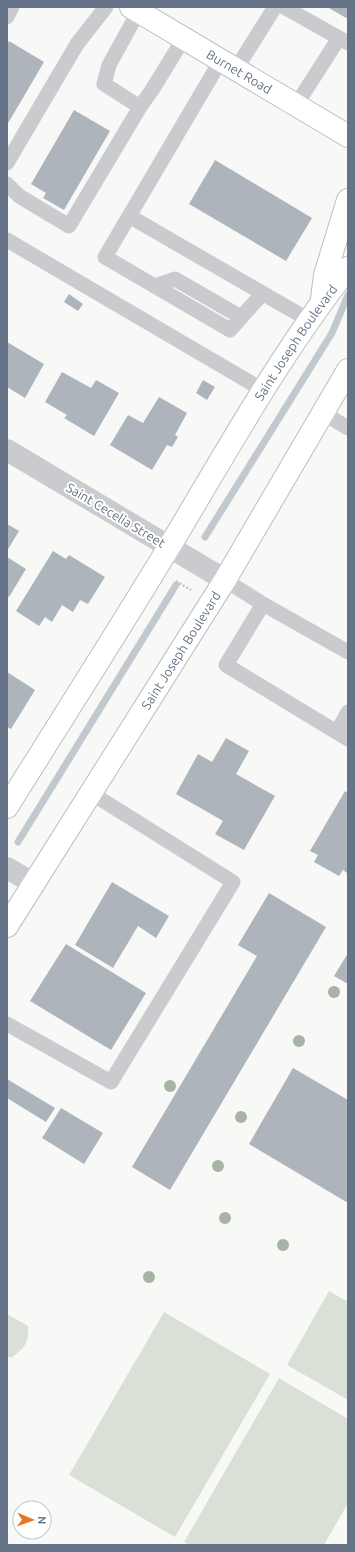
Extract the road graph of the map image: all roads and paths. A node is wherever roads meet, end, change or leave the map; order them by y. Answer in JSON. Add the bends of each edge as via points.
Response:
{"nodes":[{"id":1,"x":12,"y":7,"type":"edge"},
{"id":2,"x":106,"y":7,"type":"edge"},
{"id":3,"x":275,"y":7,"type":"edge"},
{"id":4,"x":284,"y":7,"type":"edge"},
{"id":5,"x":137,"y":8,"type":"edge"},
{"id":6,"x":7,"y":17,"type":"edge"},
{"id":7,"x":184,"y":38,"type":"junction"},
{"id":8,"x":344,"y":40,"type":"edge"},
{"id":9,"x":228,"y":64,"type":"junction"},
{"id":10,"x":296,"y":105,"type":"junction"},
{"id":11,"x":140,"y":107,"type":"junction"},
{"id":12,"x":347,"y":140,"type":"edge"},
{"id":13,"x":7,"y":163,"type":"edge"},
{"id":14,"x":7,"y":184,"type":"edge"},
{"id":15,"x":348,"y":200,"type":"edge"},
{"id":16,"x":128,"y":216,"type":"junction"},
{"id":17,"x":7,"y":240,"type":"edge"},
{"id":18,"x":348,"y":268,"type":"edge"},
{"id":19,"x":262,"y":294,"type":"junction"},
{"id":20,"x":322,"y":301,"type":"junction"},
{"id":21,"x":309,"y":320,"type":"junction"},
{"id":22,"x":348,"y":370,"type":"edge"},
{"id":23,"x":263,"y":390,"type":"junction"},
{"id":24,"x":323,"y":413,"type":"junction"},
{"id":25,"x":348,"y":428,"type":"edge"},
{"id":26,"x":7,"y":450,"type":"edge"},
{"id":27,"x":170,"y":546,"type":"junction"},
{"id":28,"x":170,"y":577,"type":"dead end"},
{"id":29,"x":225,"y":580,"type":"junction"},
{"id":30,"x":194,"y":592,"type":"dead end"},
{"id":31,"x":263,"y":604,"type":"junction"},
{"id":32,"x":348,"y":652,"type":"edge"},
{"id":33,"x":348,"y":712,"type":"edge"},
{"id":34,"x":342,"y":735,"type":"edge"},
{"id":35,"x":91,"y":792,"type":"junction"},
{"id":36,"x":7,"y":807,"type":"edge"},
{"id":37,"x":7,"y":868,"type":"edge"},
{"id":38,"x":33,"y":883,"type":"junction"},
{"id":39,"x":7,"y":926,"type":"edge"},
{"id":40,"x":7,"y":1024,"type":"edge"}],
"edges":[{"from":1,"to":6,"type":"lane"},
{"from":2,"to":13,"type":"lane","via":[[78,44]]},
{"from":3,"to":9,"type":"lane"},
{"from":4,"to":8,"type":"lane"},
{"from":5,"to":7,"type":"street","name":"Burnet Road"},
{"from":5,"to":11,"type":"lane","via":[[109,65],[104,84]]},
{"from":7,"to":9,"type":"street","name":"Burnet Road"},
{"from":7,"to":11,"type":"lane"},
{"from":8,"to":10,"type":"lane"},
{"from":9,"to":10,"type":"street","name":"Burnet Road"},
{"from":9,"to":16,"type":"lane"},
{"from":10,"to":12,"type":"street","name":"Burnet Road"},
{"from":11,"to":14,"type":"lane","via":[[69,226],[19,196]]},
{"from":15,"to":20,"type":"street","via":[[325,275]]},
{"from":16,"to":19,"type":"lane"},
{"from":16,"to":19,"type":"lane","via":[[105,257],[154,286],[230,330]]},
{"from":17,"to":23,"type":"lane"},
{"from":18,"to":20,"type":"street","name":"Saint Joseph Boulevard"},
{"from":19,"to":21,"type":"lane"},
{"from":20,"to":21,"type":"street","name":"Saint Joseph Boulevard"},
{"from":21,"to":23,"type":"street","name":"Saint Joseph Boulevard"},
{"from":22,"to":24,"type":"street","name":"Saint Joseph Boulevard"},
{"from":23,"to":27,"type":"street","name":"Saint Joseph Boulevard"},
{"from":24,"to":25,"type":"lane"},
{"from":24,"to":29,"type":"street","name":"Saint Joseph Boulevard"},
{"from":26,"to":27,"type":"street","name":"Saint Cecelia Street"},
{"from":27,"to":29,"type":"street","name":"Saint Cecelia Street"},
{"from":27,"to":36,"type":"street","name":"Saint Joseph Boulevard"},
{"from":28,"to":30,"type":"path"},
{"from":29,"to":31,"type":"lane"},
{"from":29,"to":35,"type":"street","name":"Saint Joseph Boulevard"},
{"from":31,"to":32,"type":"lane"},
{"from":31,"to":34,"type":"lane","via":[[226,665]]},
{"from":33,"to":34,"type":"lane"},
{"from":35,"to":38,"type":"street","name":"Saint Joseph Boulevard"},
{"from":35,"to":40,"type":"lane","via":[[233,882],[111,1082]]},
{"from":37,"to":38,"type":"street"},
{"from":38,"to":39,"type":"street","name":"Saint Joseph Boulevard"}]}
